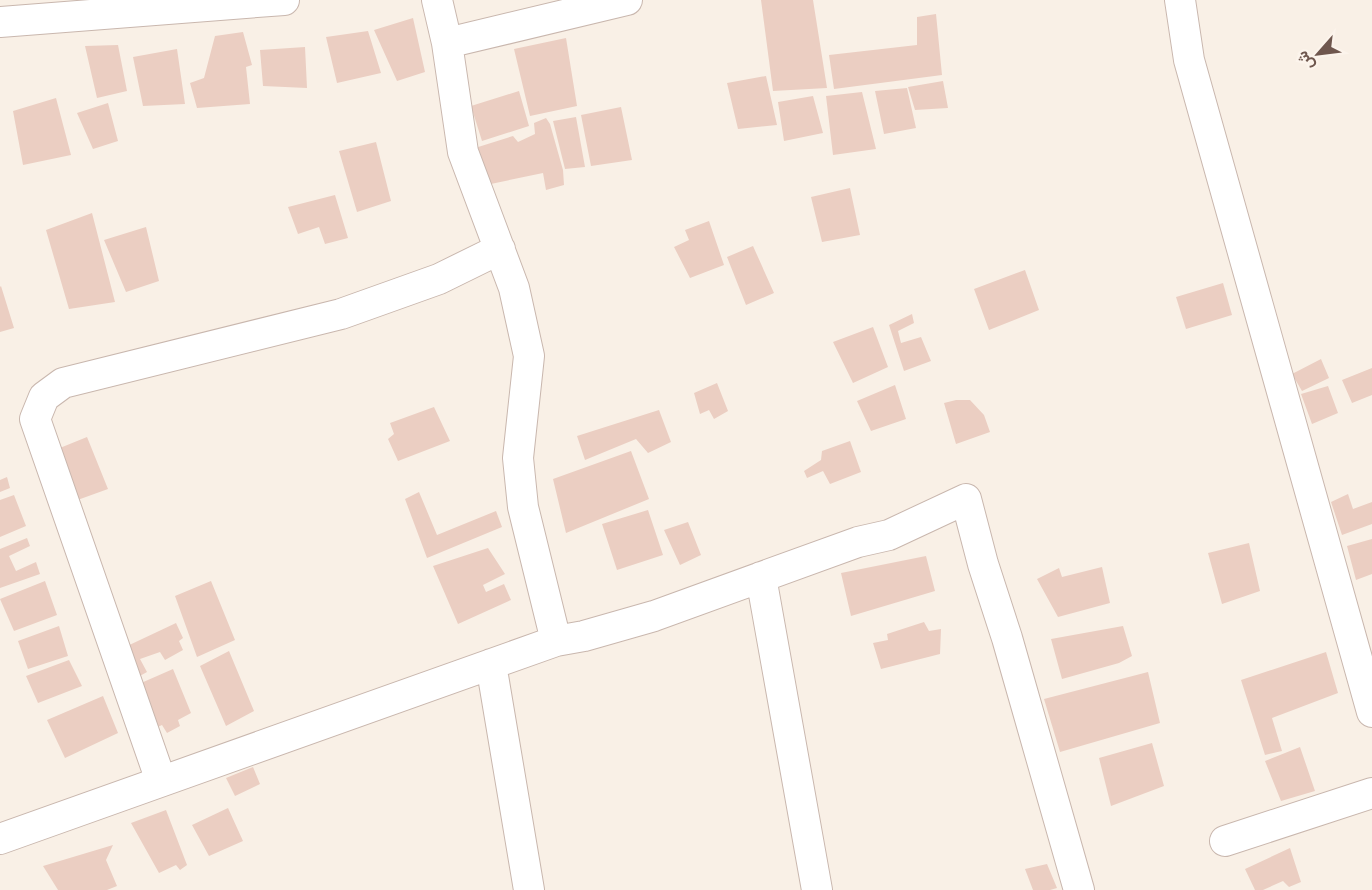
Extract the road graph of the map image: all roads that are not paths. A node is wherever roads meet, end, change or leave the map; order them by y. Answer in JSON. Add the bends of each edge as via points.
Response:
{"nodes":[{"id":1,"x":284,"y":0,"type":"edge"},
{"id":2,"x":436,"y":0,"type":"edge"},
{"id":3,"x":627,"y":0,"type":"edge"},
{"id":4,"x":1180,"y":0,"type":"edge"},
{"id":5,"x":0,"y":22,"type":"edge"},
{"id":6,"x":447,"y":43,"type":"junction"},
{"id":7,"x":500,"y":249,"type":"junction"},
{"id":8,"x":761,"y":577,"type":"junction"},
{"id":9,"x":556,"y":641,"type":"junction"},
{"id":10,"x":491,"y":664,"type":"junction"},
{"id":11,"x":1372,"y":712,"type":"edge"},
{"id":12,"x":161,"y":782,"type":"junction"},
{"id":13,"x":1372,"y":793,"type":"edge"},
{"id":14,"x":0,"y":839,"type":"edge"},
{"id":15,"x":1225,"y":841,"type":"dead end"},
{"id":16,"x":529,"y":890,"type":"edge"},
{"id":17,"x":817,"y":890,"type":"edge"},
{"id":18,"x":1079,"y":890,"type":"edge"}],
"edges":[{"from":1,"to":5,"type":"street"},
{"from":2,"to":6,"type":"street"},
{"from":3,"to":6,"type":"street"},
{"from":4,"to":11,"type":"street","via":[[1188,60]]},
{"from":6,"to":7,"type":"street","via":[[463,152]]},
{"from":7,"to":9,"type":"street","via":[[514,288],[529,356],[518,458],[523,507]]},
{"from":7,"to":12,"type":"street","via":[[439,279],[341,314],[63,383],[44,397],[35,419]]},
{"from":8,"to":9,"type":"street","via":[[654,616]]},
{"from":8,"to":17,"type":"street"},
{"from":8,"to":18,"type":"street","via":[[858,542],[889,535],[966,499]]},
{"from":9,"to":10,"type":"street"},
{"from":10,"to":12,"type":"street"},
{"from":10,"to":16,"type":"street"},
{"from":12,"to":14,"type":"street"},
{"from":13,"to":15,"type":"street"}]}
